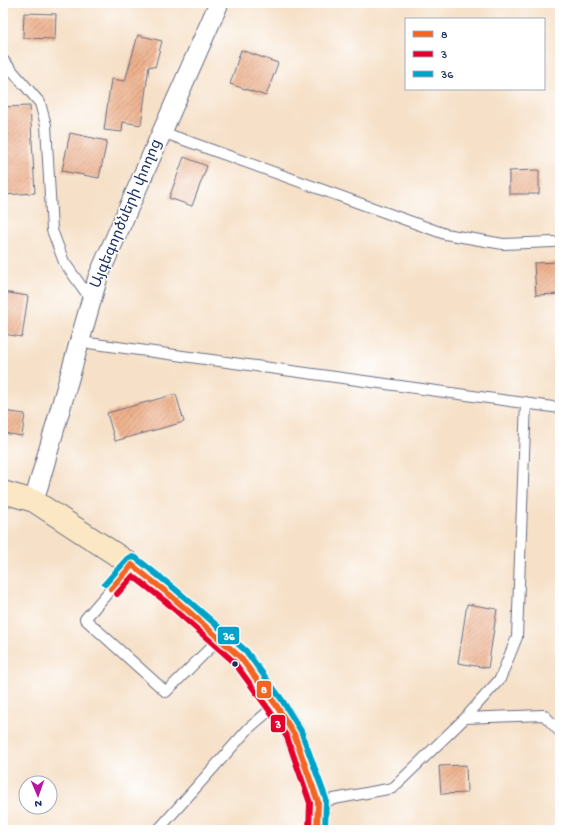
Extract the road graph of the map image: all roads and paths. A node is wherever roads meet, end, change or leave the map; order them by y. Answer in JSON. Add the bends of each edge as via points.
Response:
{"nodes":[{"id":1,"x":219,"y":3,"type":"edge"},
{"id":2,"x":3,"y":60,"type":"edge"},
{"id":3,"x":162,"y":132,"type":"junction"},
{"id":4,"x":553,"y":242,"type":"dead end"},
{"id":5,"x":92,"y":301,"type":"junction"},
{"id":6,"x":81,"y":342,"type":"junction"},
{"id":7,"x":526,"y":402,"type":"junction"},
{"id":8,"x":560,"y":408,"type":"edge"},
{"id":9,"x":3,"y":492,"type":"edge"},
{"id":10,"x":34,"y":501,"type":"junction"},
{"id":11,"x":132,"y":565,"type":"junction"},
{"id":12,"x":220,"y":638,"type":"junction"},
{"id":13,"x":276,"y":705,"type":"junction"},
{"id":14,"x":465,"y":718,"type":"junction"},
{"id":15,"x":560,"y":732,"type":"edge"},
{"id":16,"x":318,"y":802,"type":"junction"},
{"id":17,"x":158,"y":830,"type":"edge"},
{"id":18,"x":317,"y":830,"type":"edge"}],
"edges":[{"from":1,"to":3,"type":"street","name":"Այգեգործների փողոց"},
{"from":2,"to":5,"type":"lane","via":[[40,103],[46,125],[52,230],[64,262]]},
{"from":3,"to":4,"type":"lane","via":[[445,234],[503,244]]},
{"from":3,"to":5,"type":"street","name":"Այգեգործների փողոց","via":[[98,277]]},
{"from":5,"to":6,"type":"street","name":"Այգեգործների փողոց"},
{"from":6,"to":7,"type":"lane"},
{"from":6,"to":10,"type":"street","name":"Այգեգործների փողոց"},
{"from":7,"to":8,"type":"lane"},
{"from":7,"to":14,"type":"lane","via":[[518,637],[500,679]]},
{"from":9,"to":10,"type":"street"},
{"from":10,"to":11,"type":"street"},
{"from":11,"to":12,"type":"street"},
{"from":11,"to":12,"type":"lane","via":[[85,619],[166,692]]},
{"from":12,"to":13,"type":"street","via":[[240,657]]},
{"from":13,"to":16,"type":"street","via":[[294,734]]},
{"from":13,"to":17,"type":"lane","via":[[248,728]]},
{"from":14,"to":15,"type":"lane","via":[[544,715]]},
{"from":14,"to":16,"type":"lane","via":[[393,788]]},
{"from":16,"to":18,"type":"street"}]}
